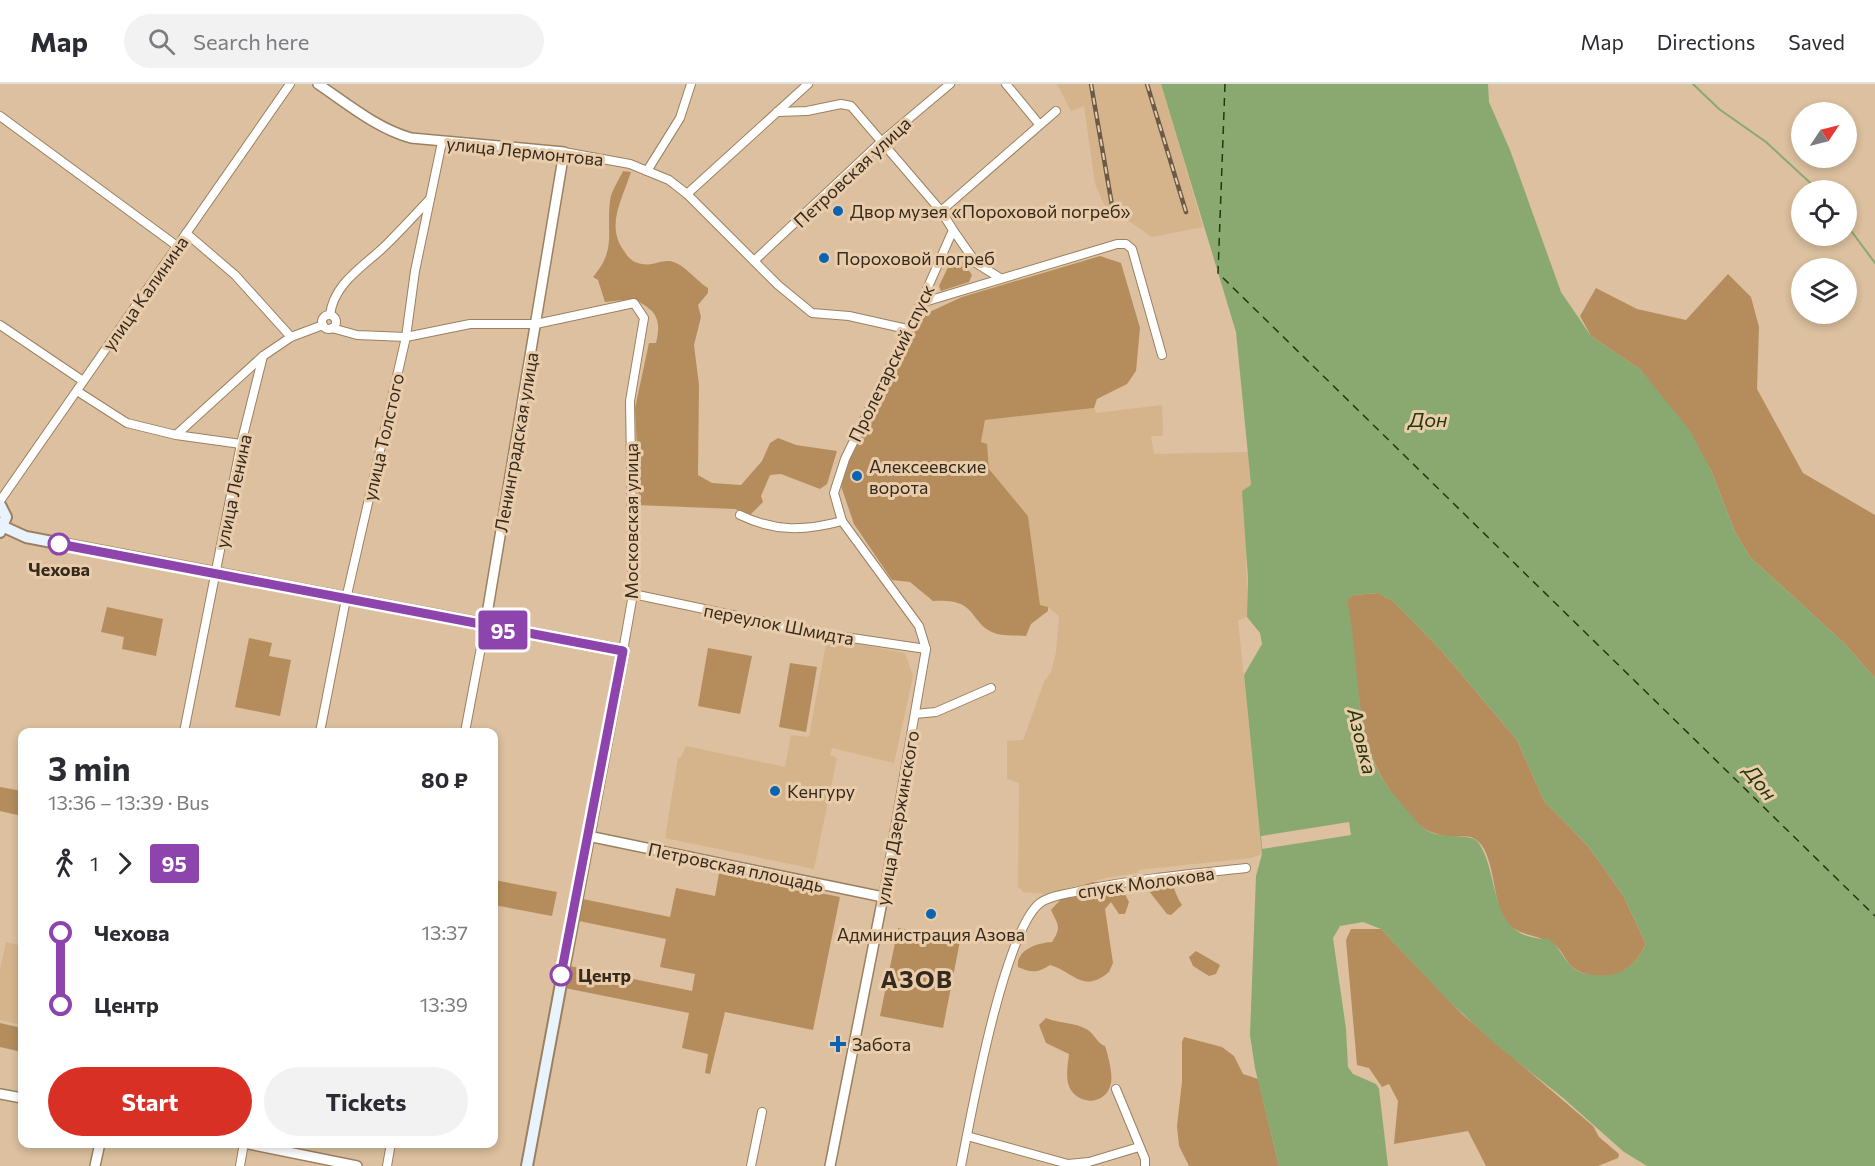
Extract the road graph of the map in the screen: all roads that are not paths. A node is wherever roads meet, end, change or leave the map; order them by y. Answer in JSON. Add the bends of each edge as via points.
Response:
{"nodes":[{"id":1,"x":290,"y":84,"type":"edge"},
{"id":2,"x":318,"y":84,"type":"edge"},
{"id":3,"x":691,"y":84,"type":"edge"},
{"id":4,"x":808,"y":84,"type":"edge"},
{"id":5,"x":950,"y":84,"type":"edge"},
{"id":6,"x":1006,"y":84,"type":"edge"},
{"id":7,"x":1056,"y":111,"type":"dead end"},
{"id":8,"x":777,"y":112,"type":"junction"},
{"id":9,"x":0,"y":116,"type":"edge"},
{"id":10,"x":1039,"y":124,"type":"junction"},
{"id":11,"x":442,"y":142,"type":"junction"},
{"id":12,"x":881,"y":142,"type":"junction"},
{"id":13,"x":564,"y":152,"type":"junction"},
{"id":14,"x":647,"y":171,"type":"junction"},
{"id":15,"x":687,"y":194,"type":"junction"},
{"id":16,"x":430,"y":198,"type":"junction"},
{"id":17,"x":941,"y":211,"type":"junction"},
{"id":18,"x":953,"y":230,"type":"junction"},
{"id":19,"x":186,"y":233,"type":"junction"},
{"id":20,"x":177,"y":246,"type":"junction"},
{"id":21,"x":754,"y":261,"type":"junction"},
{"id":22,"x":1000,"y":278,"type":"junction"},
{"id":23,"x":921,"y":303,"type":"junction"},
{"id":24,"x":330,"y":315,"type":"junction"},
{"id":25,"x":536,"y":324,"type":"junction"},
{"id":26,"x":323,"y":325,"type":"junction"},
{"id":27,"x":0,"y":326,"type":"edge"},
{"id":28,"x":332,"y":328,"type":"junction"},
{"id":29,"x":907,"y":329,"type":"junction"},
{"id":30,"x":291,"y":337,"type":"junction"},
{"id":31,"x":406,"y":337,"type":"junction"},
{"id":32,"x":1162,"y":355,"type":"dead end"},
{"id":33,"x":263,"y":356,"type":"junction"},
{"id":34,"x":83,"y":381,"type":"junction"},
{"id":35,"x":76,"y":391,"type":"junction"},
{"id":36,"x":176,"y":435,"type":"junction"},
{"id":37,"x":242,"y":444,"type":"junction"},
{"id":38,"x":0,"y":503,"type":"edge"},
{"id":39,"x":740,"y":515,"type":"dead end"},
{"id":40,"x":842,"y":521,"type":"junction"},
{"id":41,"x":2,"y":529,"type":"edge"},
{"id":42,"x":215,"y":575,"type":"junction"},
{"id":43,"x":633,"y":594,"type":"junction"},
{"id":44,"x":346,"y":599,"type":"junction"},
{"id":45,"x":485,"y":626,"type":"junction"},
{"id":46,"x":926,"y":649,"type":"junction"},
{"id":47,"x":623,"y":651,"type":"junction"},
{"id":48,"x":990,"y":688,"type":"dead end"},
{"id":49,"x":915,"y":714,"type":"junction"},
{"id":50,"x":185,"y":728,"type":"edge"},
{"id":51,"x":321,"y":728,"type":"edge"},
{"id":52,"x":466,"y":728,"type":"edge"},
{"id":53,"x":588,"y":836,"type":"junction"},
{"id":54,"x":1246,"y":868,"type":"dead end"},
{"id":55,"x":884,"y":897,"type":"junction"},
{"id":56,"x":1116,"y":1089,"type":"dead end"},
{"id":57,"x":0,"y":1094,"type":"edge"},
{"id":58,"x":18,"y":1097,"type":"edge"},
{"id":59,"x":762,"y":1112,"type":"dead end"},
{"id":60,"x":967,"y":1136,"type":"junction"},
{"id":61,"x":1139,"y":1147,"type":"junction"},
{"id":62,"x":99,"y":1148,"type":"edge"},
{"id":63,"x":243,"y":1148,"type":"edge"},
{"id":64,"x":269,"y":1148,"type":"edge"},
{"id":65,"x":390,"y":1148,"type":"edge"},
{"id":66,"x":95,"y":1166,"type":"edge"},
{"id":67,"x":240,"y":1166,"type":"edge"},
{"id":68,"x":357,"y":1166,"type":"edge"},
{"id":69,"x":387,"y":1166,"type":"edge"},
{"id":70,"x":527,"y":1166,"type":"edge"},
{"id":71,"x":751,"y":1166,"type":"edge"},
{"id":72,"x":830,"y":1166,"type":"edge"},
{"id":73,"x":961,"y":1166,"type":"edge"},
{"id":74,"x":1145,"y":1166,"type":"edge"}],
"edges":[{"from":1,"to":19,"type":"street","name":"улица Калинина"},
{"from":2,"to":11,"type":"street","name":"улица Лермонтова","via":[[393,133]]},
{"from":3,"to":14,"type":"street","via":[[680,118]]},
{"from":4,"to":8,"type":"street"},
{"from":5,"to":12,"type":"street","name":"Петровская улица"},
{"from":6,"to":10,"type":"street"},
{"from":7,"to":10,"type":"street"},
{"from":8,"to":12,"type":"street","via":[[851,106]]},
{"from":8,"to":15,"type":"street"},
{"from":9,"to":20,"type":"street"},
{"from":10,"to":17,"type":"street"},
{"from":11,"to":13,"type":"street","name":"улица Лермонтова"},
{"from":11,"to":16,"type":"street","name":"улица Толстого"},
{"from":12,"to":17,"type":"street"},
{"from":12,"to":21,"type":"street","name":"Петровская улица"},
{"from":13,"to":14,"type":"street","name":"улица Лермонтова","via":[[630,164]]},
{"from":13,"to":25,"type":"street","name":"Ленинградская улица"},
{"from":14,"to":15,"type":"street","name":"улица Лермонтова","via":[[669,180]]},
{"from":15,"to":21,"type":"street","name":"улица Лермонтова"},
{"from":16,"to":24,"type":"street","via":[[345,281],[332,300]]},
{"from":16,"to":31,"type":"street","name":"улица Толстого"},
{"from":17,"to":18,"type":"street"},
{"from":18,"to":22,"type":"street","via":[[976,263]]},
{"from":18,"to":23,"type":"street","name":"Пролетарский спуск"},
{"from":19,"to":20,"type":"street","name":"улица Калинина"},
{"from":19,"to":30,"type":"street","via":[[236,275]]},
{"from":20,"to":34,"type":"street","name":"улица Калинина"},
{"from":21,"to":29,"type":"street","name":"улица Лермонтова","via":[[813,313],[849,316]]},
{"from":22,"to":23,"type":"street"},
{"from":22,"to":32,"type":"street","via":[[1126,244],[1132,249]]},
{"from":23,"to":29,"type":"street","name":"Пролетарский спуск"},
{"from":24,"to":26,"type":"street","via":[[323,318]]},
{"from":24,"to":28,"type":"street","via":[[336,321]]},
{"from":25,"to":31,"type":"street","via":[[470,324]]},
{"from":25,"to":43,"type":"street","name":"Московская улица","via":[[634,303],[644,318],[630,401]]},
{"from":25,"to":45,"type":"street","name":"Ленинградская улица"},
{"from":26,"to":28,"type":"street"},
{"from":26,"to":30,"type":"street"},
{"from":27,"to":34,"type":"street"},
{"from":28,"to":31,"type":"street","via":[[357,335]]},
{"from":29,"to":40,"type":"street","name":"Пролетарский спуск","via":[[835,485]]},
{"from":30,"to":33,"type":"street"},
{"from":31,"to":44,"type":"street","name":"улица Толстого"},
{"from":33,"to":36,"type":"street"},
{"from":33,"to":37,"type":"street","name":"улица Ленина"},
{"from":34,"to":35,"type":"street","name":"улица Калинина"},
{"from":35,"to":36,"type":"street","via":[[127,423]]},
{"from":35,"to":38,"type":"street","name":"улица Калинина"},
{"from":36,"to":37,"type":"street"},
{"from":37,"to":42,"type":"street","name":"улица Ленина"},
{"from":38,"to":41,"type":"main road","via":[[6,517]]},
{"from":39,"to":40,"type":"street","via":[[783,530],[812,530]]},
{"from":40,"to":46,"type":"street","via":[[919,626]]},
{"from":41,"to":42,"type":"main road"},
{"from":42,"to":44,"type":"main road"},
{"from":42,"to":50,"type":"street","name":"улица Ленина"},
{"from":43,"to":46,"type":"street","name":"переулок Шмидта","via":[[818,633]]},
{"from":43,"to":47,"type":"street","name":"Московская улица"},
{"from":44,"to":45,"type":"main road"},
{"from":44,"to":51,"type":"street","name":"улица Толстого"},
{"from":45,"to":47,"type":"main road"},
{"from":45,"to":52,"type":"street","name":"Ленинградская улица"},
{"from":46,"to":49,"type":"street","name":"улица Дзержинского"},
{"from":47,"to":53,"type":"main road","name":"Московская улица"},
{"from":48,"to":49,"type":"street","via":[[936,712]]},
{"from":49,"to":55,"type":"street","name":"улица Дзержинского"},
{"from":53,"to":55,"type":"street","name":"Петровская площадь"},
{"from":53,"to":70,"type":"main road","name":"Московская улица"},
{"from":54,"to":60,"type":"street","name":"спуск Молокова","via":[[1119,883],[1041,902],[1032,911],[999,994]]},
{"from":55,"to":72,"type":"street","name":"улица Дзержинского"},
{"from":56,"to":61,"type":"street"},
{"from":57,"to":58,"type":"street"},
{"from":59,"to":71,"type":"street"},
{"from":60,"to":61,"type":"street","via":[[1068,1164]]},
{"from":60,"to":73,"type":"street"},
{"from":61,"to":74,"type":"street"},
{"from":62,"to":66,"type":"street"},
{"from":63,"to":67,"type":"street"},
{"from":64,"to":68,"type":"street"},
{"from":65,"to":69,"type":"street"}]}
